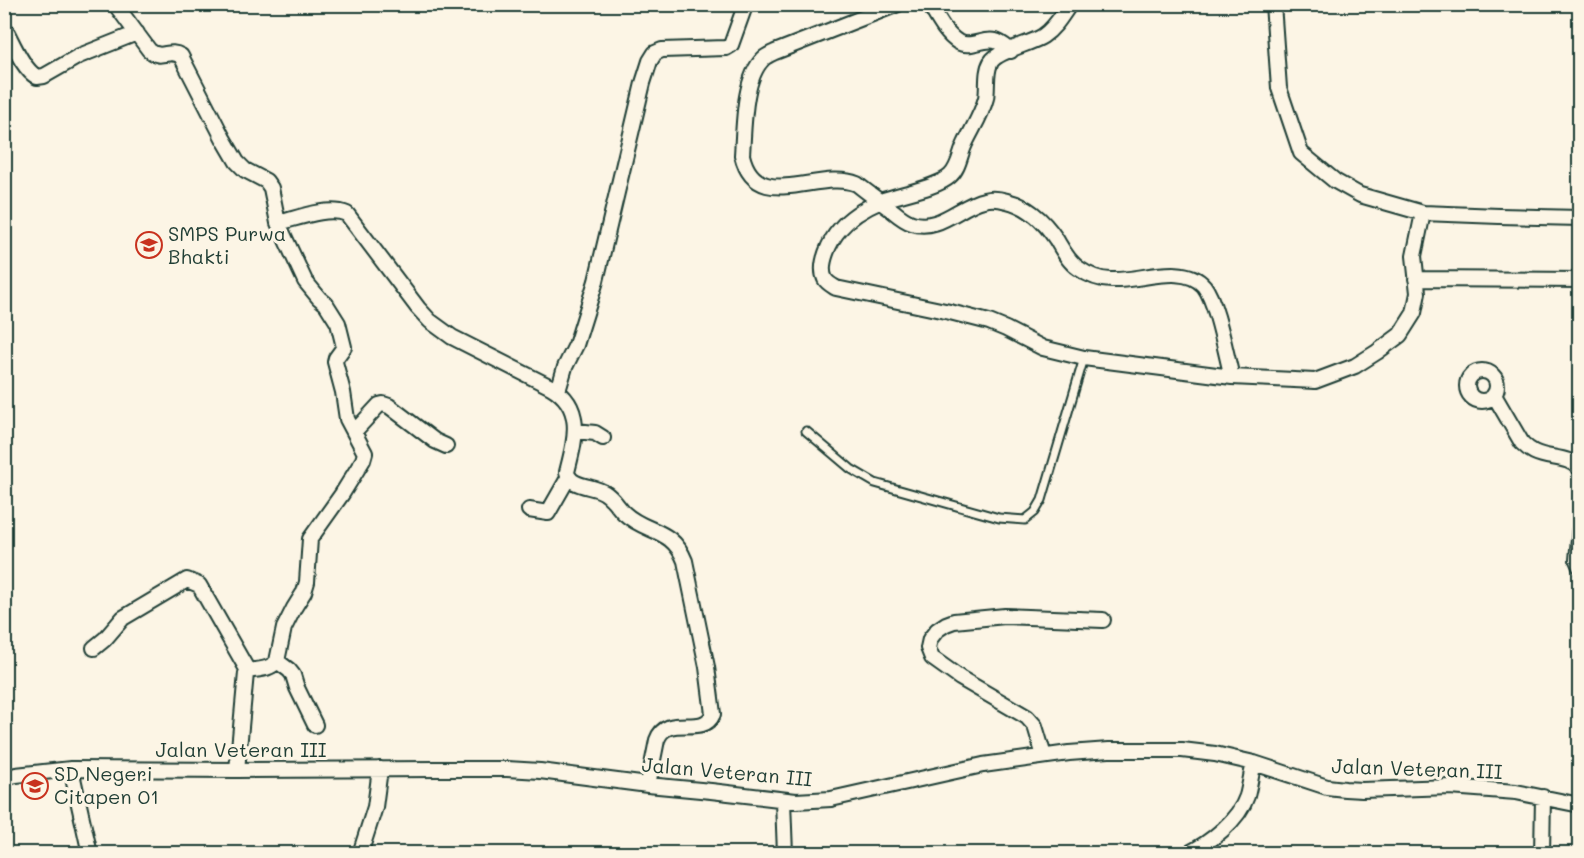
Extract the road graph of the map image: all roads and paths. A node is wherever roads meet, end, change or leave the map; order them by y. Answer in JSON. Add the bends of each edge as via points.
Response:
{"nodes":[{"id":1,"x":115,"y":4,"type":"edge"},
{"id":2,"x":898,"y":4,"type":"edge"},
{"id":3,"x":929,"y":4,"type":"edge"},
{"id":4,"x":1070,"y":4,"type":"edge"},
{"id":5,"x":1273,"y":4,"type":"edge"},
{"id":6,"x":750,"y":5,"type":"edge"},
{"id":7,"x":4,"y":27,"type":"edge"},
{"id":8,"x":137,"y":33,"type":"junction"},
{"id":9,"x":1011,"y":51,"type":"junction"},
{"id":10,"x":879,"y":202,"type":"junction"},
{"id":11,"x":1423,"y":213,"type":"junction"},
{"id":12,"x":1580,"y":218,"type":"edge"},
{"id":13,"x":278,"y":223,"type":"junction"},
{"id":14,"x":1416,"y":279,"type":"junction"},
{"id":15,"x":1580,"y":280,"type":"edge"},
{"id":16,"x":1084,"y":358,"type":"junction"},
{"id":17,"x":1232,"y":378,"type":"junction"},
{"id":18,"x":558,"y":391,"type":"junction"},
{"id":19,"x":1494,"y":395,"type":"dead end"},
{"id":20,"x":576,"y":431,"type":"junction"},
{"id":21,"x":806,"y":431,"type":"dead end"},
{"id":22,"x":354,"y":432,"type":"junction"},
{"id":23,"x":603,"y":438,"type":"dead end"},
{"id":24,"x":446,"y":446,"type":"dead end"},
{"id":25,"x":1580,"y":470,"type":"edge"},
{"id":26,"x":568,"y":478,"type":"junction"},
{"id":27,"x":529,"y":510,"type":"dead end"},
{"id":28,"x":1580,"y":527,"type":"edge"},
{"id":29,"x":1580,"y":567,"type":"edge"},
{"id":30,"x":1103,"y":620,"type":"dead end"},
{"id":31,"x":94,"y":648,"type":"dead end"},
{"id":32,"x":277,"y":662,"type":"junction"},
{"id":33,"x":248,"y":671,"type":"junction"},
{"id":34,"x":315,"y":725,"type":"dead end"},
{"id":35,"x":1044,"y":756,"type":"junction"},
{"id":36,"x":1254,"y":763,"type":"junction"},
{"id":37,"x":71,"y":769,"type":"junction"},
{"id":38,"x":380,"y":769,"type":"junction"},
{"id":39,"x":237,"y":770,"type":"junction"},
{"id":40,"x":4,"y":778,"type":"edge"},
{"id":41,"x":648,"y":785,"type":"junction"},
{"id":42,"x":1543,"y":797,"type":"junction"},
{"id":43,"x":783,"y":801,"type":"junction"},
{"id":44,"x":1580,"y":805,"type":"edge"},
{"id":45,"x":90,"y":854,"type":"edge"},
{"id":46,"x":360,"y":854,"type":"edge"},
{"id":47,"x":785,"y":854,"type":"edge"},
{"id":48,"x":1188,"y":854,"type":"edge"},
{"id":49,"x":1542,"y":854,"type":"edge"}],
"edges":[{"from":1,"to":8,"type":"street"},
{"from":2,"to":10,"type":"street","via":[[775,52],[763,59],[748,88],[742,155],[756,180],[780,187],[844,180]]},
{"from":3,"to":9,"type":"street","via":[[956,41],[964,45],[995,41]]},
{"from":4,"to":9,"type":"street","via":[[1043,36]]},
{"from":5,"to":11,"type":"street","via":[[1279,88],[1301,153],[1335,181],[1360,195]]},
{"from":6,"to":18,"type":"street","via":[[726,48],[662,51],[650,61],[596,281]]},
{"from":7,"to":8,"type":"street","via":[[27,68],[37,77]]},
{"from":8,"to":13,"type":"street","via":[[154,55],[176,52],[181,56],[237,162],[271,188]]},
{"from":9,"to":10,"type":"street","via":[[992,60],[984,105],[955,170],[932,186]]},
{"from":10,"to":16,"type":"street","via":[[858,213],[832,240],[824,267],[825,279],[830,284],[989,322],[1043,348]]},
{"from":10,"to":17,"type":"street","via":[[904,219],[928,225],[984,200],[1008,201],[1045,224],[1076,267],[1094,278],[1172,274],[1196,280],[1214,306]]},
{"from":11,"to":12,"type":"street"},
{"from":11,"to":14,"type":"street","via":[[1414,256]]},
{"from":13,"to":18,"type":"street","via":[[330,211],[347,214],[430,321],[453,337]]},
{"from":13,"to":22,"type":"street","via":[[305,281],[338,323],[344,347],[335,362],[347,419]]},
{"from":14,"to":15,"type":"street"},
{"from":14,"to":17,"type":"street","via":[[1414,313],[1400,335],[1355,366],[1314,381]]},
{"from":16,"to":17,"type":"street"},
{"from":16,"to":21,"type":"lane","via":[[1042,500],[1025,520],[999,518],[875,483],[851,469]]},
{"from":18,"to":20,"type":"street","via":[[568,401]]},
{"from":19,"to":25,"type":"street","via":[[1527,448],[1570,460]]},
{"from":20,"to":23,"type":"street"},
{"from":20,"to":26,"type":"street"},
{"from":22,"to":24,"type":"street","via":[[383,404]]},
{"from":22,"to":32,"type":"street","via":[[364,448],[363,460],[310,539],[308,582],[284,628]]},
{"from":26,"to":27,"type":"street","via":[[548,513]]},
{"from":26,"to":41,"type":"street","via":[[610,496],[624,514],[676,544],[685,561],[713,714],[708,723],[663,729]]},
{"from":28,"to":29,"type":"street"},
{"from":30,"to":35,"type":"street","via":[[1005,616],[954,621],[930,639],[932,658],[1027,717],[1035,726]]},
{"from":31,"to":33,"type":"street","via":[[123,618],[187,580],[199,585]]},
{"from":32,"to":33,"type":"street"},
{"from":32,"to":34,"type":"street","via":[[293,675]]},
{"from":33,"to":39,"type":"street","via":[[244,678]]},
{"from":35,"to":36,"type":"street","name":"Jalan Veteran III","via":[[1109,750],[1182,750]]},
{"from":35,"to":43,"type":"street","name":"Jalan Veteran III","via":[[983,765],[831,799]]},
{"from":36,"to":42,"type":"street","name":"Jalan Veteran III","via":[[1327,787],[1450,787]]},
{"from":36,"to":48,"type":"street","via":[[1238,815]]},
{"from":37,"to":39,"type":"street","name":"Jalan Veteran III"},
{"from":37,"to":40,"type":"street","name":"Jalan Veteran III"},
{"from":37,"to":45,"type":"street"},
{"from":38,"to":39,"type":"street","name":"Jalan Veteran III"},
{"from":38,"to":41,"type":"street","name":"Jalan Veteran III","via":[[540,771]]},
{"from":38,"to":46,"type":"street","via":[[375,807]]},
{"from":41,"to":43,"type":"street","name":"Jalan Veteran III"},
{"from":42,"to":44,"type":"street","name":"Jalan Veteran III"},
{"from":42,"to":49,"type":"street"},
{"from":43,"to":47,"type":"street"}]}
